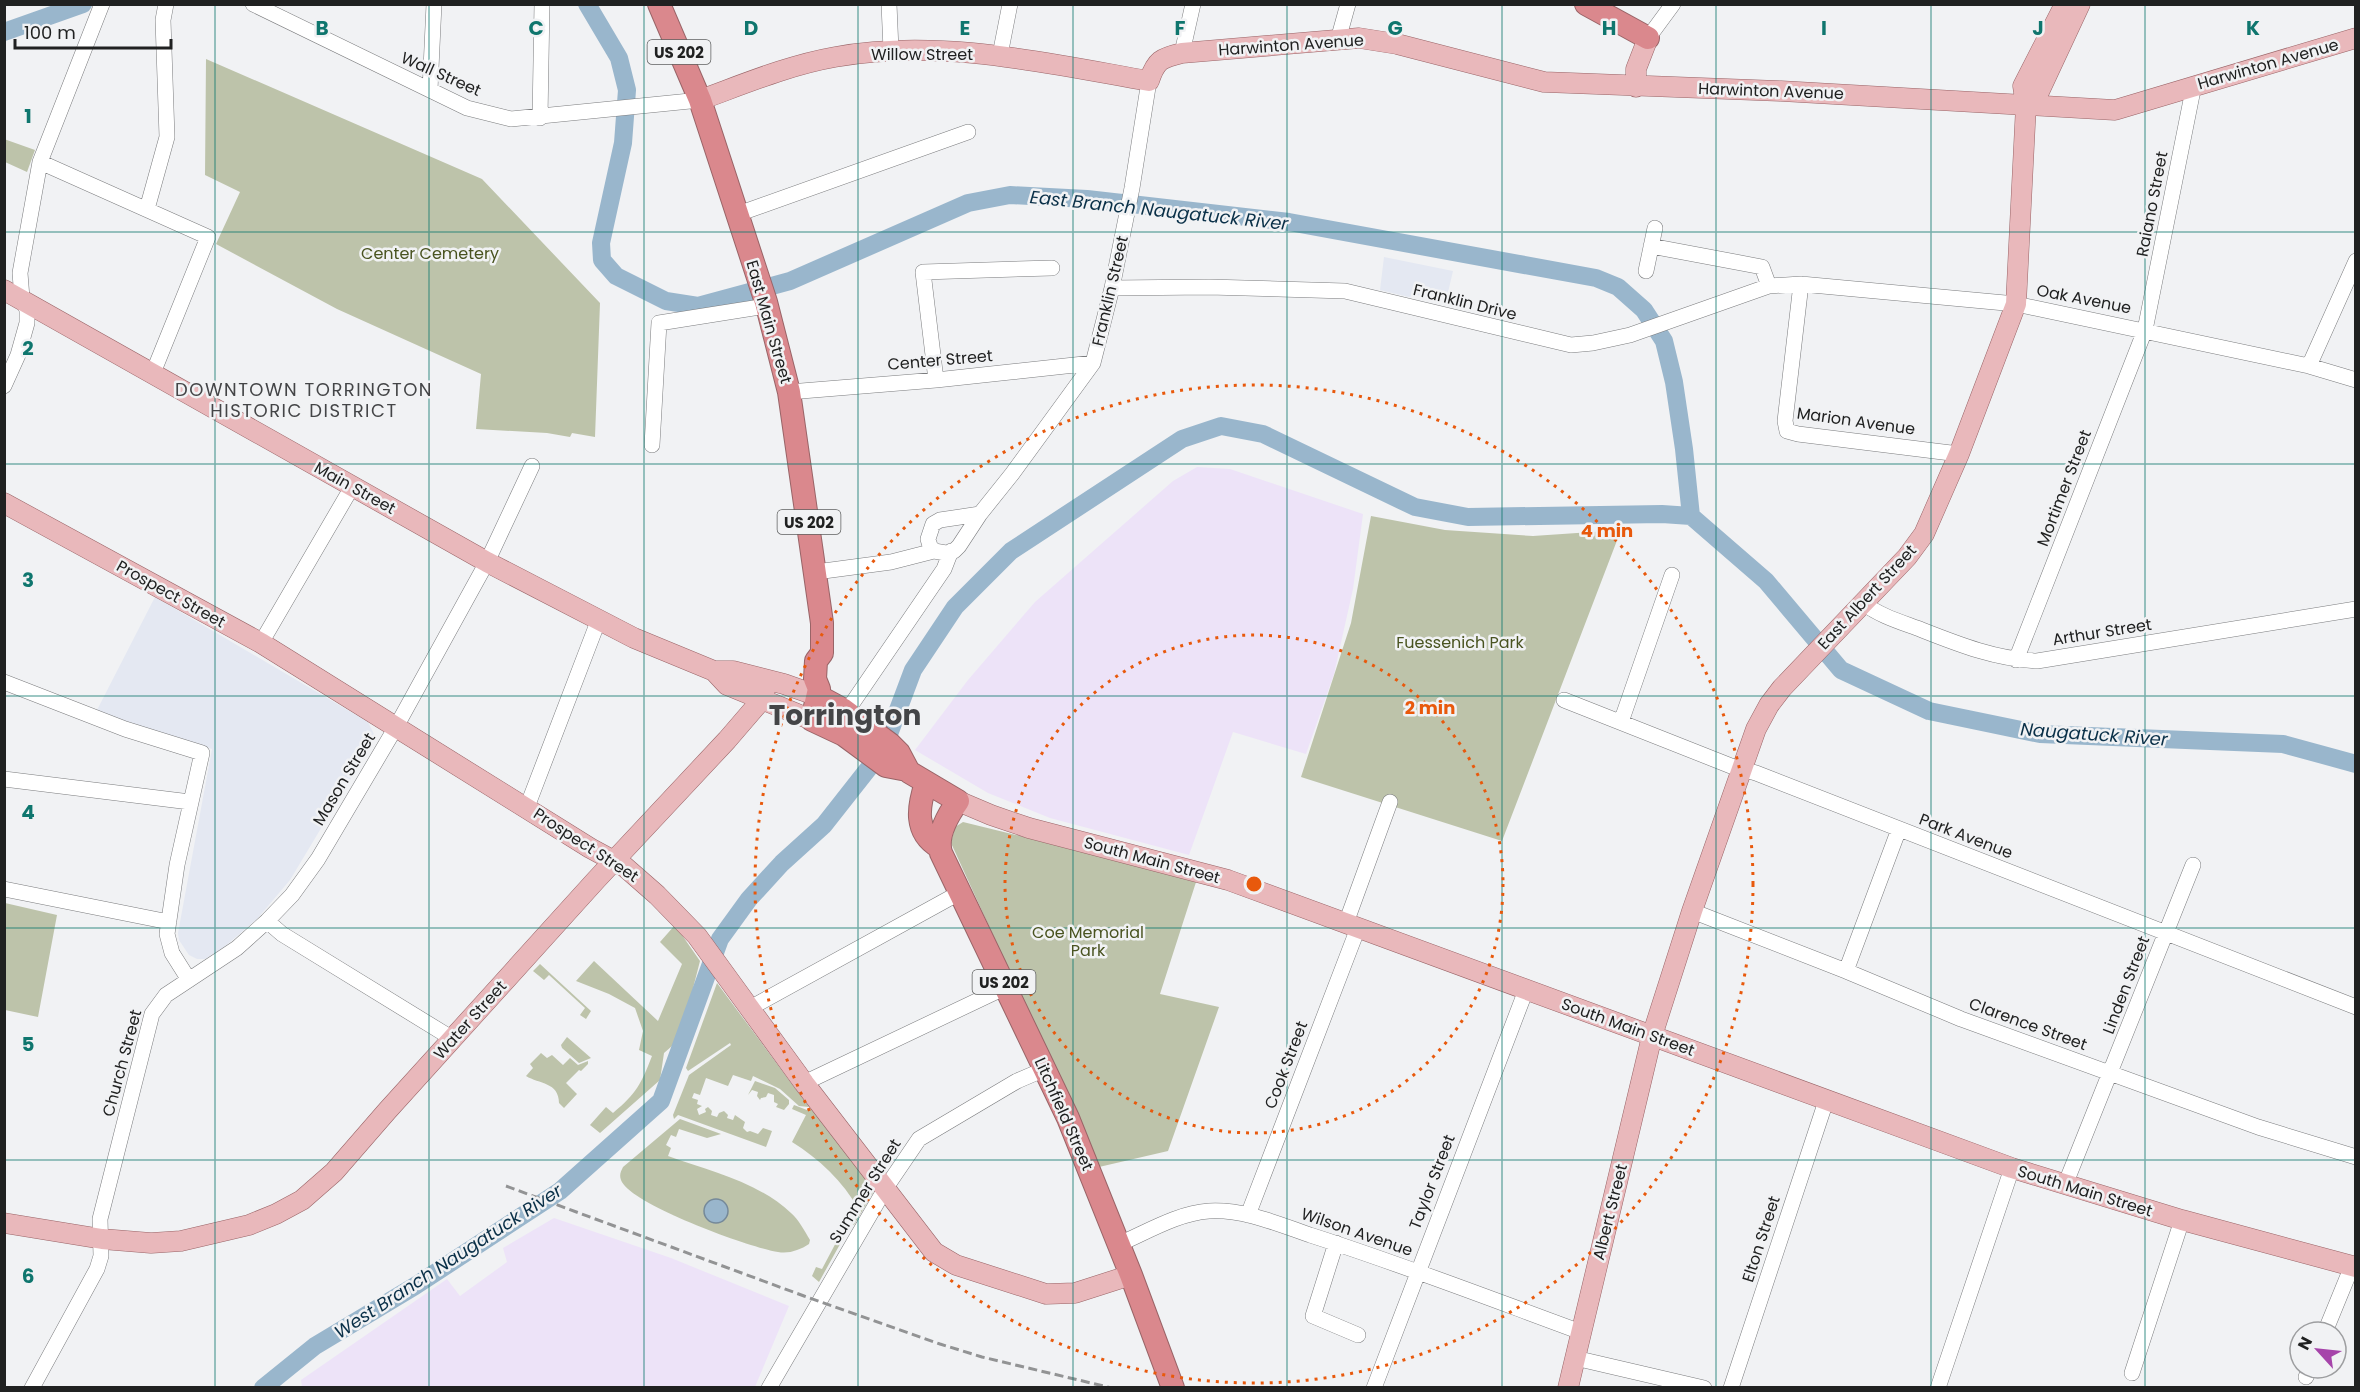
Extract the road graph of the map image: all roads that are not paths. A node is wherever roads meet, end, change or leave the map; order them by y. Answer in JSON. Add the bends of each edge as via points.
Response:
{"nodes":[{"id":1,"x":166,"y":4,"type":"edge"},
{"id":2,"x":253,"y":4,"type":"edge"},
{"id":3,"x":434,"y":4,"type":"edge"},
{"id":4,"x":542,"y":4,"type":"edge"},
{"id":5,"x":658,"y":4,"type":"edge"},
{"id":6,"x":889,"y":4,"type":"edge"},
{"id":7,"x":1010,"y":4,"type":"edge"},
{"id":8,"x":1193,"y":4,"type":"edge"},
{"id":9,"x":1348,"y":4,"type":"edge"},
{"id":10,"x":1586,"y":4,"type":"edge"},
{"id":11,"x":1673,"y":4,"type":"edge"},
{"id":12,"x":2065,"y":4,"type":"edge"},
{"id":13,"x":2080,"y":4,"type":"edge"},
{"id":14,"x":101,"y":6,"type":"edge"},
{"id":15,"x":1648,"y":38,"type":"junction"},
{"id":16,"x":2355,"y":38,"type":"edge"},
{"id":17,"x":1338,"y":40,"type":"junction"},
{"id":18,"x":891,"y":50,"type":"junction"},
{"id":19,"x":1182,"y":53,"type":"junction"},
{"id":20,"x":1000,"y":55,"type":"junction"},
{"id":21,"x":1149,"y":81,"type":"junction"},
{"id":22,"x":2194,"y":85,"type":"junction"},
{"id":23,"x":1636,"y":87,"type":"junction"},
{"id":24,"x":430,"y":90,"type":"junction"},
{"id":25,"x":700,"y":100,"type":"junction"},
{"id":26,"x":2026,"y":105,"type":"junction"},
{"id":27,"x":540,"y":118,"type":"junction"},
{"id":28,"x":968,"y":132,"type":"dead end"},
{"id":29,"x":40,"y":162,"type":"junction"},
{"id":30,"x":147,"y":209,"type":"junction"},
{"id":31,"x":738,"y":214,"type":"junction"},
{"id":32,"x":1655,"y":228,"type":"dead end"},
{"id":33,"x":1651,"y":246,"type":"junction"},
{"id":34,"x":2355,"y":261,"type":"edge"},
{"id":35,"x":1052,"y":268,"type":"dead end"},
{"id":36,"x":1646,"y":272,"type":"dead end"},
{"id":37,"x":1801,"y":284,"type":"junction"},
{"id":38,"x":1769,"y":285,"type":"junction"},
{"id":39,"x":1112,"y":288,"type":"junction"},
{"id":40,"x":13,"y":294,"type":"edge"},
{"id":41,"x":766,"y":304,"type":"junction"},
{"id":42,"x":2016,"y":304,"type":"junction"},
{"id":43,"x":2145,"y":330,"type":"junction"},
{"id":44,"x":1093,"y":363,"type":"junction"},
{"id":45,"x":2309,"y":366,"type":"junction"},
{"id":46,"x":153,"y":374,"type":"junction"},
{"id":47,"x":936,"y":380,"type":"junction"},
{"id":48,"x":2355,"y":380,"type":"edge"},
{"id":49,"x":4,"y":386,"type":"edge"},
{"id":50,"x":789,"y":392,"type":"junction"},
{"id":51,"x":652,"y":445,"type":"dead end"},
{"id":52,"x":1959,"y":454,"type":"junction"},
{"id":53,"x":532,"y":466,"type":"dead end"},
{"id":54,"x":352,"y":487,"type":"junction"},
{"id":55,"x":4,"y":503,"type":"edge"},
{"id":56,"x":980,"y":514,"type":"junction"},
{"id":57,"x":934,"y":551,"type":"junction"},
{"id":58,"x":951,"y":551,"type":"junction"},
{"id":59,"x":487,"y":562,"type":"junction"},
{"id":60,"x":816,"y":572,"type":"junction"},
{"id":61,"x":1672,"y":575,"type":"dead end"},
{"id":62,"x":1863,"y":603,"type":"junction"},
{"id":63,"x":2355,"y":609,"type":"edge"},
{"id":64,"x":599,"y":619,"type":"junction"},
{"id":65,"x":261,"y":643,"type":"junction"},
{"id":66,"x":2016,"y":660,"type":"junction"},
{"id":67,"x":714,"y":671,"type":"junction"},
{"id":68,"x":769,"y":681,"type":"junction"},
{"id":69,"x":4,"y":682,"type":"edge"},
{"id":70,"x":761,"y":699,"type":"junction"},
{"id":71,"x":1563,"y":700,"type":"dead end"},
{"id":72,"x":835,"y":708,"type":"junction"},
{"id":73,"x":812,"y":720,"type":"junction"},
{"id":74,"x":1621,"y":722,"type":"junction"},
{"id":75,"x":396,"y":727,"type":"junction"},
{"id":76,"x":880,"y":749,"type":"joint"},
{"id":77,"x":1742,"y":769,"type":"junction"},
{"id":78,"x":4,"y":779,"type":"edge"},
{"id":79,"x":926,"y":783,"type":"junction"},
{"id":80,"x":958,"y":801,"type":"junction"},
{"id":81,"x":190,"y":802,"type":"junction"},
{"id":82,"x":1390,"y":802,"type":"dead end"},
{"id":83,"x":527,"y":807,"type":"junction"},
{"id":84,"x":1899,"y":829,"type":"junction"},
{"id":85,"x":939,"y":847,"type":"junction"},
{"id":86,"x":614,"y":861,"type":"junction"},
{"id":87,"x":2193,"y":865,"type":"dead end"},
{"id":88,"x":4,"y":889,"type":"edge"},
{"id":89,"x":959,"y":892,"type":"junction"},
{"id":90,"x":1692,"y":911,"type":"junction"},
{"id":91,"x":169,"y":921,"type":"junction"},
{"id":92,"x":267,"y":921,"type":"junction"},
{"id":93,"x":1352,"y":925,"type":"junction"},
{"id":94,"x":2165,"y":934,"type":"junction"},
{"id":95,"x":1846,"y":971,"type":"junction"},
{"id":96,"x":189,"y":980,"type":"junction"},
{"id":97,"x":1006,"y":987,"type":"junction"},
{"id":98,"x":1526,"y":990,"type":"junction"},
{"id":99,"x":750,"y":1008,"type":"junction"},
{"id":100,"x":2355,"y":1008,"type":"edge"},
{"id":101,"x":1652,"y":1036,"type":"junction"},
{"id":102,"x":453,"y":1039,"type":"junction"},
{"id":103,"x":1045,"y":1069,"type":"junction"},
{"id":104,"x":2110,"y":1073,"type":"junction"},
{"id":105,"x":804,"y":1083,"type":"junction"},
{"id":106,"x":1826,"y":1101,"type":"junction"},
{"id":107,"x":2355,"y":1157,"type":"edge"},
{"id":108,"x":2012,"y":1168,"type":"junction"},
{"id":109,"x":2065,"y":1185,"type":"junction"},
{"id":110,"x":885,"y":1189,"type":"junction"},
{"id":111,"x":1248,"y":1215,"type":"junction"},
{"id":112,"x":2182,"y":1220,"type":"junction"},
{"id":113,"x":4,"y":1223,"type":"edge"},
{"id":114,"x":102,"y":1239,"type":"junction"},
{"id":115,"x":1336,"y":1243,"type":"junction"},
{"id":116,"x":1119,"y":1244,"type":"junction"},
{"id":117,"x":2354,"y":1267,"type":"edge"},
{"id":118,"x":1417,"y":1272,"type":"junction"},
{"id":119,"x":1131,"y":1275,"type":"junction"},
{"id":120,"x":2330,"y":1320,"type":"edge"},
{"id":121,"x":1581,"y":1332,"type":"junction"},
{"id":122,"x":1358,"y":1335,"type":"dead end"},
{"id":123,"x":1575,"y":1358,"type":"junction"},
{"id":124,"x":2132,"y":1373,"type":"dead end"},
{"id":125,"x":35,"y":1382,"type":"edge"},
{"id":126,"x":769,"y":1388,"type":"edge"},
{"id":127,"x":1173,"y":1388,"type":"edge"},
{"id":128,"x":1374,"y":1388,"type":"edge"},
{"id":129,"x":1568,"y":1388,"type":"edge"},
{"id":130,"x":1704,"y":1388,"type":"edge"},
{"id":131,"x":1731,"y":1388,"type":"edge"},
{"id":132,"x":1938,"y":1388,"type":"edge"}],
"edges":[{"from":1,"to":30,"type":"street","via":[[163,21],[167,137]]},
{"from":2,"to":24,"type":"street","name":"Wall Street"},
{"from":3,"to":24,"type":"street"},
{"from":4,"to":27,"type":"street"},
{"from":5,"to":25,"type":"highway","name":"East Main Street","number":"US 202"},
{"from":6,"to":18,"type":"street"},
{"from":7,"to":20,"type":"street"},
{"from":8,"to":19,"type":"street"},
{"from":9,"to":17,"type":"street"},
{"from":10,"to":15,"type":"highway"},
{"from":11,"to":15,"type":"street"},
{"from":12,"to":26,"type":"main road","name":"East Albert Street","via":[[2023,86]]},
{"from":13,"to":26,"type":"main road","via":[[2038,94]]},
{"from":14,"to":29,"type":"street"},
{"from":15,"to":23,"type":"main road","via":[[1636,69]]},
{"from":16,"to":22,"type":"main road","name":"Harwinton Avenue"},
{"from":17,"to":19,"type":"main road","name":"Harwinton Avenue"},
{"from":17,"to":23,"type":"main road","name":"Harwinton Avenue","via":[[1359,38],[1397,44],[1544,82]]},
{"from":18,"to":20,"type":"main road","name":"Willow Street"},
{"from":18,"to":25,"type":"main road","name":"Willow Street","via":[[835,57],[783,70]]},
{"from":19,"to":21,"type":"main road","name":"Franklin Street","via":[[1163,58],[1154,66]]},
{"from":20,"to":21,"type":"main road","name":"Willow Street"},
{"from":21,"to":39,"type":"street","name":"Franklin Street"},
{"from":22,"to":26,"type":"main road","name":"Harwinton Avenue","via":[[2115,110]]},
{"from":22,"to":43,"type":"street","name":"Raiano Street"},
{"from":23,"to":26,"type":"main road","name":"Harwinton Avenue"},
{"from":24,"to":27,"type":"street","name":"Wall Street","via":[[467,108],[511,119]]},
{"from":25,"to":27,"type":"street","name":"Wall Street"},
{"from":25,"to":31,"type":"highway","name":"East Main Street","number":"US 202"},
{"from":26,"to":42,"type":"main road","name":"East Albert Street"},
{"from":28,"to":31,"type":"street"},
{"from":29,"to":30,"type":"street"},
{"from":29,"to":40,"type":"street"},
{"from":30,"to":46,"type":"street","via":[[208,237]]},
{"from":31,"to":41,"type":"highway","name":"East Main Street","number":"US 202"},
{"from":32,"to":33,"type":"street"},
{"from":33,"to":36,"type":"street"},
{"from":33,"to":38,"type":"street","via":[[1762,267]]},
{"from":34,"to":45,"type":"street"},
{"from":35,"to":47,"type":"street","via":[[923,272]]},
{"from":37,"to":38,"type":"street","name":"Franklin Drive"},
{"from":37,"to":42,"type":"street","name":"Oak Avenue"},
{"from":37,"to":52,"type":"street","name":"Marion Avenue","via":[[1787,431]]},
{"from":38,"to":39,"type":"street","name":"Franklin Drive","via":[[1630,335],[1571,345],[1345,291]]},
{"from":39,"to":44,"type":"street","name":"Franklin Street"},
{"from":40,"to":46,"type":"main road","name":"Main Street"},
{"from":40,"to":49,"type":"street","via":[[23,331],[20,349]]},
{"from":41,"to":50,"type":"highway","name":"East Main Street","number":"US 202"},
{"from":41,"to":51,"type":"street","via":[[659,323]]},
{"from":42,"to":43,"type":"street","name":"Oak Avenue"},
{"from":42,"to":52,"type":"main road","name":"East Albert Street"},
{"from":43,"to":45,"type":"street","name":"Oak Avenue"},
{"from":43,"to":66,"type":"street","name":"Mortimer Street"},
{"from":44,"to":47,"type":"street","name":"Center Street"},
{"from":44,"to":56,"type":"street","name":"Franklin Street"},
{"from":45,"to":48,"type":"street","name":"Oak Avenue"},
{"from":46,"to":54,"type":"main road","name":"Main Street"},
{"from":47,"to":50,"type":"street","name":"Center Street"},
{"from":50,"to":60,"type":"highway","name":"East Main Street","number":"US 202"},
{"from":52,"to":62,"type":"main road","name":"East Albert Street","via":[[1924,534]]},
{"from":53,"to":59,"type":"street","name":"Mason Street"},
{"from":54,"to":59,"type":"main road","name":"Main Street"},
{"from":54,"to":65,"type":"street"},
{"from":55,"to":65,"type":"main road","name":"Prospect Street"},
{"from":56,"to":57,"type":"street","via":[[933,524],[928,538]]},
{"from":56,"to":58,"type":"street","name":"Franklin Street","via":[[960,546]]},
{"from":57,"to":58,"type":"street"},
{"from":57,"to":60,"type":"street","via":[[891,562]]},
{"from":58,"to":72,"type":"street","name":"Franklin Street","via":[[945,569]]},
{"from":59,"to":64,"type":"main road","name":"Main Street"},
{"from":59,"to":75,"type":"street","name":"Mason Street"},
{"from":60,"to":72,"type":"highway","name":"East Main Street","number":"US 202","via":[[822,653],[827,659],[825,684]]},
{"from":61,"to":74,"type":"street"},
{"from":62,"to":66,"type":"street","name":"Arthur Street","via":[[1889,618],[1967,648]]},
{"from":62,"to":77,"type":"main road","name":"East Albert Street","via":[[1782,688],[1764,713]]},
{"from":63,"to":66,"type":"street","name":"Arthur Street","via":[[2037,661]]},
{"from":64,"to":67,"type":"main road","name":"Main Street"},
{"from":64,"to":83,"type":"street"},
{"from":65,"to":75,"type":"main road","name":"Prospect Street"},
{"from":67,"to":68,"type":"main road","name":"Main Street"},
{"from":67,"to":70,"type":"main road","name":"Main Street","via":[[727,685]]},
{"from":68,"to":70,"type":"main road","name":"Water Street"},
{"from":68,"to":72,"type":"main road","name":"Main Street"},
{"from":69,"to":81,"type":"street","via":[[125,729],[202,753]]},
{"from":70,"to":73,"type":"main road","name":"Main Street"},
{"from":70,"to":86,"type":"main road","name":"Water Street"},
{"from":71,"to":74,"type":"street","name":"Park Avenue"},
{"from":72,"to":73,"type":"highway","name":"East Main Street","number":"US 202"},
{"from":72,"to":73,"type":"highway","name":"Main Street"},
{"from":72,"to":76,"type":"highway","name":"Main Street"},
{"from":74,"to":77,"type":"street","name":"Park Avenue"},
{"from":75,"to":83,"type":"main road","name":"Prospect Street"},
{"from":75,"to":92,"type":"street","name":"Mason Street","via":[[318,859]]},
{"from":76,"to":79,"type":"highway","name":"South Main Street"},
{"from":77,"to":84,"type":"street","name":"Park Avenue"},
{"from":77,"to":90,"type":"main road","name":"East Albert Street"},
{"from":78,"to":81,"type":"street"},
{"from":79,"to":80,"type":"highway","name":"South Main Street"},
{"from":79,"to":85,"type":"highway","name":"Litchfield Street","number":"US 202","via":[[920,804],[922,827],[926,837]]},
{"from":80,"to":85,"type":"highway","via":[[946,820]]},
{"from":80,"to":93,"type":"main road","name":"South Main Street","via":[[1029,828],[1227,880]]},
{"from":81,"to":91,"type":"street"},
{"from":82,"to":93,"type":"street","name":"Cook Street"},
{"from":83,"to":86,"type":"main road","name":"Prospect Street"},
{"from":84,"to":94,"type":"street","name":"Park Avenue"},
{"from":84,"to":95,"type":"street"},
{"from":85,"to":89,"type":"highway","name":"Litchfield Street","number":"US 202"},
{"from":86,"to":99,"type":"main road","name":"Prospect Street","via":[[657,895],[697,936]]},
{"from":86,"to":102,"type":"main road","name":"Water Street"},
{"from":87,"to":94,"type":"street","name":"Linden Street"},
{"from":88,"to":91,"type":"street"},
{"from":89,"to":97,"type":"highway","name":"Litchfield Street","number":"US 202"},
{"from":89,"to":99,"type":"street"},
{"from":90,"to":95,"type":"street","name":"Clarence Street"},
{"from":90,"to":101,"type":"main road","name":"East Albert Street"},
{"from":91,"to":96,"type":"street","via":[[168,943]]},
{"from":92,"to":96,"type":"street","name":"Mason Street","via":[[237,948]]},
{"from":92,"to":102,"type":"street"},
{"from":93,"to":98,"type":"main road","name":"South Main Street"},
{"from":93,"to":111,"type":"street","name":"Cook Street"},
{"from":94,"to":100,"type":"street","name":"Park Avenue"},
{"from":94,"to":104,"type":"street","name":"Linden Street"},
{"from":95,"to":104,"type":"street","name":"Clarence Street","via":[[1961,1019]]},
{"from":96,"to":114,"type":"street","name":"Church Street","via":[[166,995],[153,1014],[100,1219]]},
{"from":97,"to":103,"type":"highway","name":"Litchfield Street","number":"US 202"},
{"from":97,"to":105,"type":"street"},
{"from":98,"to":101,"type":"main road","name":"South Main Street"},
{"from":98,"to":118,"type":"street","name":"Taylor Street"},
{"from":99,"to":105,"type":"main road","name":"Prospect Street"},
{"from":101,"to":106,"type":"main road","name":"South Main Street"},
{"from":101,"to":121,"type":"main road","name":"Albert Street"},
{"from":102,"to":114,"type":"main road","name":"Water Street","via":[[334,1172],[290,1207],[229,1231],[181,1241]]},
{"from":103,"to":110,"type":"street","name":"Summer Street","via":[[1017,1081],[919,1139]]},
{"from":103,"to":116,"type":"highway","name":"Litchfield Street","number":"US 202"},
{"from":104,"to":107,"type":"street","name":"Clarence Street","via":[[2258,1127]]},
{"from":104,"to":109,"type":"street","name":"Linden Street"},
{"from":105,"to":110,"type":"main road","name":"Prospect Street"},
{"from":106,"to":108,"type":"main road","name":"South Main Street"},
{"from":106,"to":131,"type":"street","name":"Elton Street"},
{"from":108,"to":109,"type":"main road","name":"South Main Street"},
{"from":108,"to":132,"type":"street"},
{"from":109,"to":112,"type":"main road","name":"South Main Street"},
{"from":110,"to":119,"type":"main road","name":"Prospect Street","via":[[934,1252],[956,1264],[1046,1294],[1075,1293]]},
{"from":110,"to":126,"type":"street","name":"Summer Street"},
{"from":111,"to":115,"type":"street","name":"Wilson Avenue"},
{"from":111,"to":116,"type":"street","name":"Wilson Avenue","via":[[1206,1211],[1167,1222]]},
{"from":112,"to":117,"type":"main road","name":"South Main Street"},
{"from":112,"to":124,"type":"street"},
{"from":113,"to":114,"type":"main road","name":"Water Street"},
{"from":114,"to":125,"type":"street","name":"Church Street","via":[[97,1269]]},
{"from":115,"to":118,"type":"street","name":"Wilson Avenue"},
{"from":115,"to":122,"type":"street","via":[[1313,1316]]},
{"from":116,"to":119,"type":"highway","name":"Litchfield Street","number":"US 202"},
{"from":117,"to":120,"type":"street"},
{"from":118,"to":121,"type":"street","name":"Wilson Avenue"},
{"from":118,"to":128,"type":"street","name":"Taylor Street"},
{"from":119,"to":127,"type":"highway","name":"Litchfield Street","number":"US 202"},
{"from":121,"to":123,"type":"main road","name":"Albert Street"},
{"from":123,"to":129,"type":"main road","name":"Albert Street"},
{"from":123,"to":130,"type":"street"}]}
